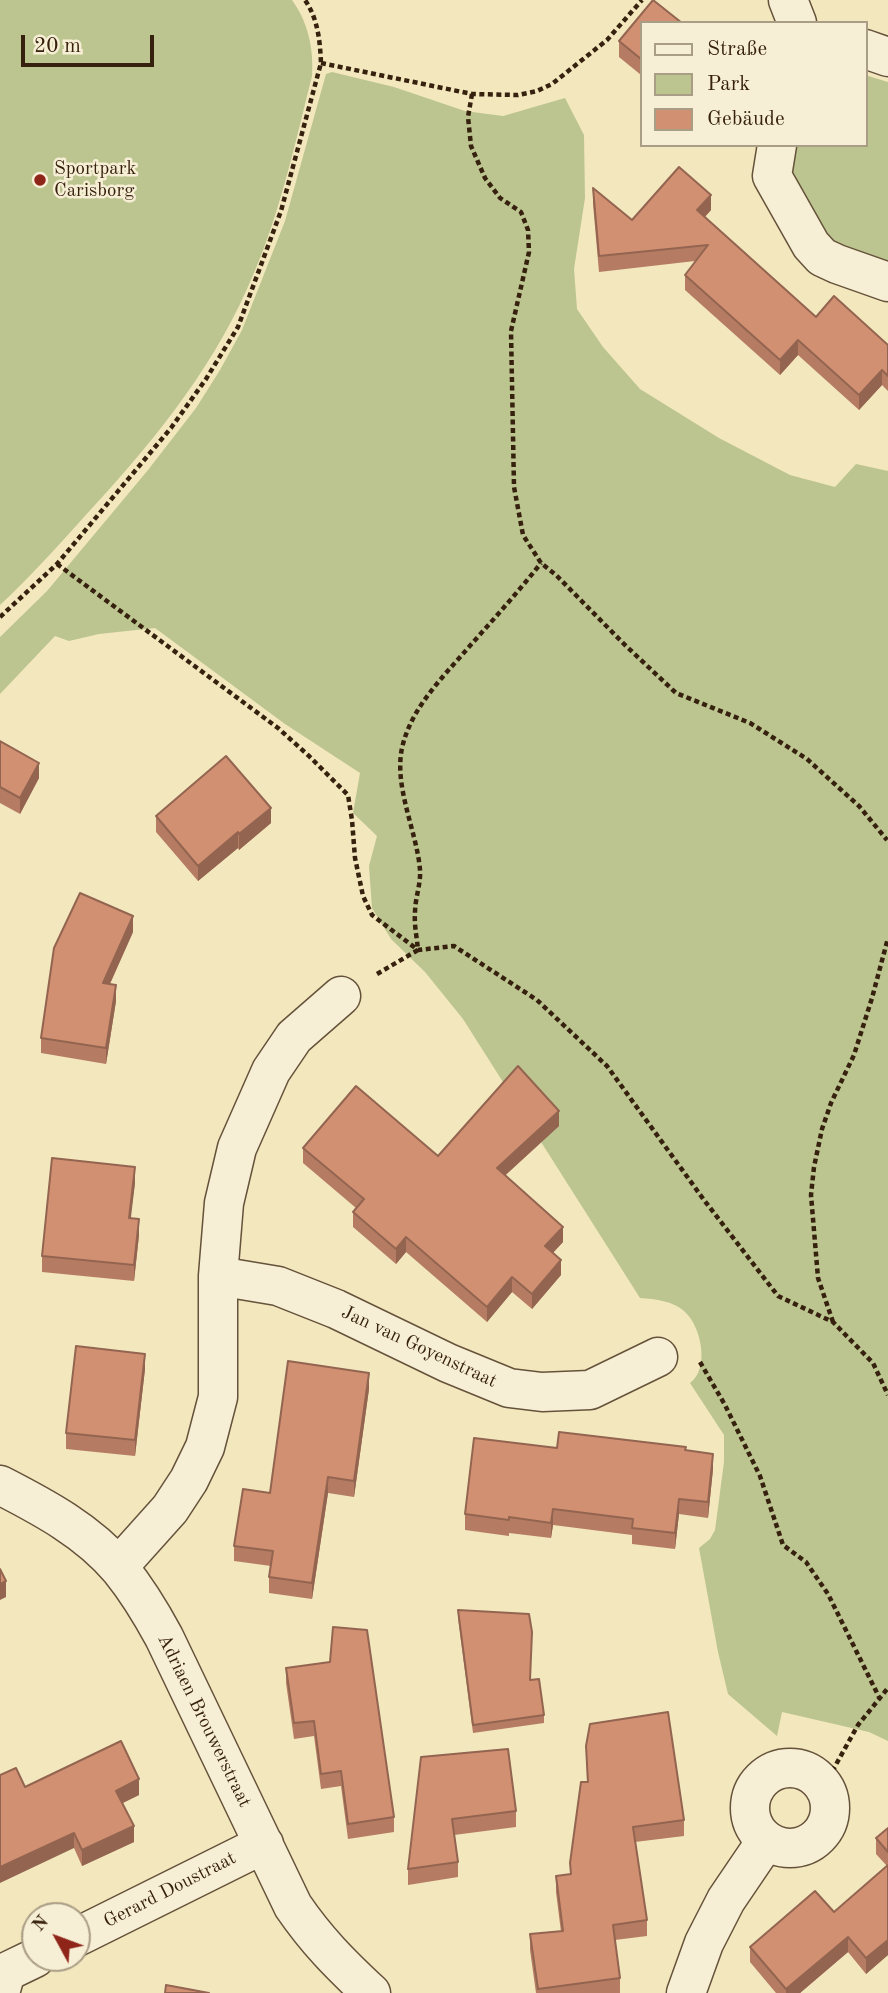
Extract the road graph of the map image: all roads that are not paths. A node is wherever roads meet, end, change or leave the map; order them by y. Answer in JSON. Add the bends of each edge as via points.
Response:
{"nodes":[{"id":1,"x":788,"y":0,"type":"edge"},
{"id":2,"x":796,"y":21,"type":"edge"},
{"id":3,"x":867,"y":50,"type":"edge"},
{"id":4,"x":888,"y":57,"type":"edge"},
{"id":5,"x":777,"y":147,"type":"edge"},
{"id":6,"x":888,"y":282,"type":"edge"},
{"id":7,"x":341,"y":996,"type":"road end"},
{"id":8,"x":218,"y":1276,"type":"junction"},
{"id":9,"x":658,"y":1357,"type":"road end"},
{"id":10,"x":0,"y":1485,"type":"edge"},
{"id":11,"x":118,"y":1567,"type":"junction"},
{"id":12,"x":766,"y":1841,"type":"junction"},
{"id":13,"x":264,"y":1844,"type":"junction"},
{"id":14,"x":91,"y":1930,"type":"edge"},
{"id":15,"x":371,"y":1993,"type":"edge"},
{"id":16,"x":686,"y":1993,"type":"edge"}],
"edges":[{"from":1,"to":2,"type":"street"},
{"from":3,"to":4,"type":"street"},
{"from":5,"to":6,"type":"street","via":[[772,176],[811,245],[822,257]]},
{"from":7,"to":8,"type":"street","via":[[294,1037],[257,1102],[237,1149],[224,1203]]},
{"from":8,"to":9,"type":"street","name":"Jan van Goyenstraat","via":[[278,1286],[509,1388],[590,1390]]},
{"from":8,"to":11,"type":"street","via":[[218,1397],[205,1447],[170,1509]]},
{"from":10,"to":11,"type":"street","name":"Adriaen Brouwerstraat","via":[[44,1508]]},
{"from":11,"to":13,"type":"street","name":"Adriaen Brouwerstraat","via":[[164,1637]]},
{"from":12,"to":12,"type":"street","via":[[796,1849],[823,1833],[830,1819],[830,1802],[813,1774],[780,1768],[755,1788],[750,1816]]},
{"from":12,"to":16,"type":"street","via":[[726,1900]]},
{"from":13,"to":14,"type":"street","name":"Gerard Doustraat"},
{"from":13,"to":15,"type":"street","name":"Adriaen Brouwerstraat","via":[[293,1906],[312,1934]]}]}
